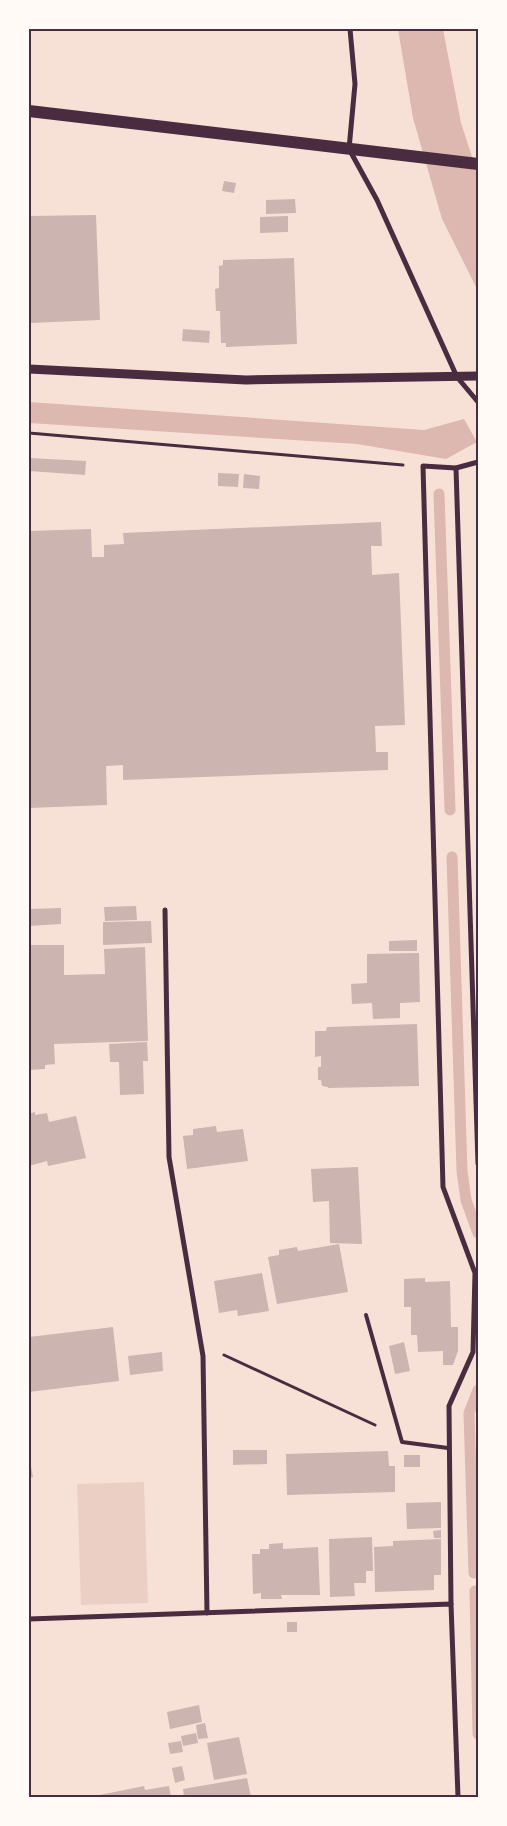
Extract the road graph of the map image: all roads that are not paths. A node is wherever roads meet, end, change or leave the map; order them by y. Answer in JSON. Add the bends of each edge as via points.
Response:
{"nodes":[{"id":1,"x":350,"y":29,"type":"edge"},
{"id":2,"x":29,"y":111,"type":"edge"},
{"id":3,"x":349,"y":149,"type":"junction"},
{"id":4,"x":478,"y":164,"type":"edge"},
{"id":5,"x":29,"y":369,"type":"edge"},
{"id":6,"x":457,"y":376,"type":"junction"},
{"id":7,"x":478,"y":376,"type":"edge"},
{"id":8,"x":478,"y":402,"type":"edge"},
{"id":9,"x":478,"y":462,"type":"edge"},
{"id":10,"x":456,"y":468,"type":"junction"},
{"id":11,"x":165,"y":910,"type":"dead end"},
{"id":12,"x":478,"y":1164,"type":"edge"},
{"id":13,"x":366,"y":1315,"type":"dead end"},
{"id":14,"x":448,"y":1448,"type":"junction"},
{"id":15,"x":451,"y":1604,"type":"junction"},
{"id":16,"x":207,"y":1613,"type":"junction"},
{"id":17,"x":29,"y":1619,"type":"edge"},
{"id":18,"x":458,"y":1797,"type":"edge"}],
"edges":[{"from":1,"to":3,"type":"street","via":[[355,84]]},
{"from":2,"to":3,"type":"main road"},
{"from":3,"to":4,"type":"main road"},
{"from":3,"to":6,"type":"street"},
{"from":5,"to":6,"type":"street","via":[[246,380]]},
{"from":6,"to":7,"type":"street"},
{"from":6,"to":8,"type":"street"},
{"from":9,"to":10,"type":"street"},
{"from":10,"to":12,"type":"street"},
{"from":10,"to":14,"type":"street","via":[[423,466],[442,1187],[476,1273],[473,1352],[449,1406]]},
{"from":11,"to":16,"type":"street","via":[[169,1157],[204,1356]]},
{"from":13,"to":14,"type":"lane","via":[[402,1442]]},
{"from":14,"to":15,"type":"street"},
{"from":15,"to":16,"type":"street"},
{"from":15,"to":18,"type":"street"},
{"from":16,"to":17,"type":"street"}]}
